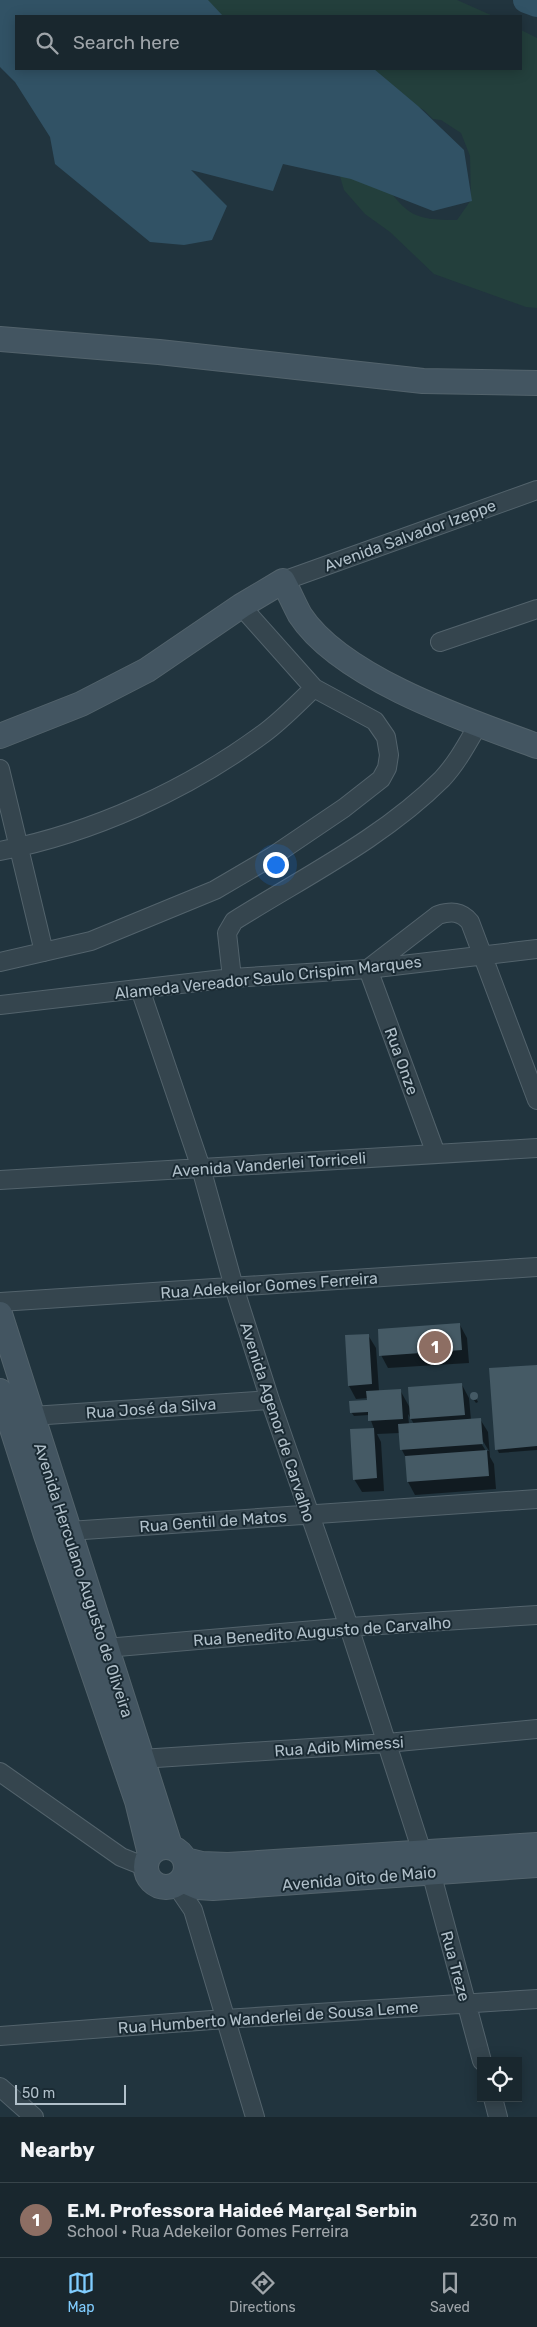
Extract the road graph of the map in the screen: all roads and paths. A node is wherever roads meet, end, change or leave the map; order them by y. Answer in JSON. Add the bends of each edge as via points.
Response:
{"nodes":[{"id":1,"x":0,"y":339,"type":"edge"},
{"id":2,"x":537,"y":383,"type":"edge"},
{"id":3,"x":537,"y":490,"type":"edge"},
{"id":4,"x":284,"y":580,"type":"junction"},
{"id":5,"x":241,"y":606,"type":"junction"},
{"id":6,"x":537,"y":609,"type":"edge"},
{"id":7,"x":440,"y":642,"type":"dead end"},
{"id":8,"x":314,"y":688,"type":"junction"},
{"id":9,"x":478,"y":725,"type":"junction"},
{"id":10,"x":0,"y":736,"type":"edge"},
{"id":11,"x":537,"y":746,"type":"edge"},
{"id":12,"x":0,"y":769,"type":"edge"},
{"id":13,"x":18,"y":848,"type":"junction"},
{"id":14,"x":0,"y":851,"type":"edge"},
{"id":15,"x":537,"y":949,"type":"edge"},
{"id":16,"x":44,"y":952,"type":"junction"},
{"id":17,"x":483,"y":955,"type":"junction"},
{"id":18,"x":0,"y":962,"type":"edge"},
{"id":19,"x":368,"y":969,"type":"junction"},
{"id":20,"x":232,"y":978,"type":"junction"},
{"id":21,"x":140,"y":989,"type":"junction"},
{"id":22,"x":0,"y":1005,"type":"edge"},
{"id":23,"x":537,"y":1100,"type":"edge"},
{"id":24,"x":537,"y":1148,"type":"edge"},
{"id":25,"x":436,"y":1154,"type":"junction"},
{"id":26,"x":201,"y":1168,"type":"junction"},
{"id":27,"x":0,"y":1180,"type":"edge"},
{"id":28,"x":537,"y":1267,"type":"edge"},
{"id":29,"x":234,"y":1287,"type":"junction"},
{"id":30,"x":0,"y":1302,"type":"edge"},
{"id":31,"x":0,"y":1314,"type":"edge"},
{"id":32,"x":0,"y":1391,"type":"edge"},
{"id":33,"x":270,"y":1400,"type":"junction"},
{"id":34,"x":32,"y":1416,"type":"junction"},
{"id":35,"x":537,"y":1499,"type":"edge"},
{"id":36,"x":309,"y":1515,"type":"junction"},
{"id":37,"x":69,"y":1531,"type":"junction"},
{"id":38,"x":537,"y":1616,"type":"edge"},
{"id":39,"x":349,"y":1627,"type":"junction"},
{"id":40,"x":106,"y":1648,"type":"junction"},
{"id":41,"x":537,"y":1729,"type":"edge"},
{"id":42,"x":386,"y":1743,"type":"junction"},
{"id":43,"x":142,"y":1759,"type":"junction"},
{"id":44,"x":0,"y":1772,"type":"edge"},
{"id":45,"x":537,"y":1845,"type":"edge"},
{"id":46,"x":426,"y":1862,"type":"junction"},
{"id":47,"x":168,"y":1865,"type":"junction"},
{"id":48,"x":537,"y":1865,"type":"edge"},
{"id":49,"x":537,"y":1999,"type":"edge"},
{"id":50,"x":466,"y":2004,"type":"junction"},
{"id":51,"x":225,"y":2019,"type":"junction"},
{"id":52,"x":0,"y":2036,"type":"edge"},
{"id":53,"x":481,"y":2057,"type":"edge"},
{"id":54,"x":0,"y":2087,"type":"edge"},
{"id":55,"x":494,"y":2102,"type":"edge"},
{"id":56,"x":34,"y":2117,"type":"edge"},
{"id":57,"x":255,"y":2117,"type":"edge"},
{"id":58,"x":498,"y":2117,"type":"edge"}],
"edges":[{"from":1,"to":2,"type":"street","via":[[159,352],[423,381]]},
{"from":3,"to":4,"type":"street","name":"Avenida Salvador Izeppe"},
{"from":4,"to":5,"type":"street"},
{"from":4,"to":9,"type":"street","via":[[301,615],[345,660],[405,693]]},
{"from":5,"to":8,"type":"street"},
{"from":5,"to":10,"type":"street","via":[[147,670],[81,704]]},
{"from":6,"to":7,"type":"street"},
{"from":8,"to":13,"type":"street","via":[[265,733],[214,768],[112,818]]},
{"from":8,"to":16,"type":"street","via":[[375,722],[386,737],[389,755],[381,779],[273,856],[215,890],[91,941]]},
{"from":9,"to":11,"type":"street"},
{"from":9,"to":20,"type":"street","via":[[456,762],[422,796],[377,832],[234,921],[227,933]]},
{"from":12,"to":13,"type":"street"},
{"from":13,"to":14,"type":"street"},
{"from":13,"to":16,"type":"street"},
{"from":15,"to":17,"type":"street","name":"Alameda Vereador Saulo Crispim Marques"},
{"from":16,"to":18,"type":"street"},
{"from":17,"to":19,"type":"street","name":"Alameda Vereador Saulo Crispim Marques"},
{"from":17,"to":19,"type":"street","via":[[470,922],[457,912],[447,912]]},
{"from":17,"to":23,"type":"street"},
{"from":19,"to":20,"type":"street","name":"Alameda Vereador Saulo Crispim Marques"},
{"from":19,"to":25,"type":"street","name":"Rua Onze"},
{"from":20,"to":21,"type":"street","name":"Alameda Vereador Saulo Crispim Marques"},
{"from":21,"to":22,"type":"street","name":"Alameda Vereador Saulo Crispim Marques"},
{"from":21,"to":26,"type":"street","name":"Avenida Agenor de Carvalho"},
{"from":24,"to":25,"type":"street","name":"Avenida Vanderlei Torriceli"},
{"from":25,"to":26,"type":"street","name":"Avenida Vanderlei Torriceli"},
{"from":26,"to":27,"type":"street","name":"Avenida Vanderlei Torriceli"},
{"from":26,"to":29,"type":"street","name":"Avenida Agenor de Carvalho"},
{"from":28,"to":29,"type":"street","name":"Rua Adekeilor Gomes Ferreira"},
{"from":29,"to":30,"type":"street","name":"Rua Adekeilor Gomes Ferreira"},
{"from":29,"to":33,"type":"street","name":"Avenida Agenor de Carvalho"},
{"from":31,"to":34,"type":"street","name":"Avenida Herculano Augusto de Oliveira"},
{"from":32,"to":47,"type":"street","name":"Avenida Herculano Augusto de Oliveira","via":[[137,1800]]},
{"from":33,"to":34,"type":"street","name":"Rua José da Silva"},
{"from":33,"to":36,"type":"street","name":"Avenida Agenor de Carvalho"},
{"from":34,"to":37,"type":"street","name":"Avenida Herculano Augusto de Oliveira"},
{"from":35,"to":36,"type":"street","name":"Rua Gentil de Matos"},
{"from":36,"to":37,"type":"street","name":"Rua Gentil de Matos"},
{"from":36,"to":39,"type":"street","name":"Avenida Agenor de Carvalho"},
{"from":37,"to":40,"type":"street","name":"Avenida Herculano Augusto de Oliveira"},
{"from":38,"to":39,"type":"street","name":"Rua Benedito Augusto de Carvalho"},
{"from":39,"to":40,"type":"street","name":"Rua Benedito Augusto de Carvalho"},
{"from":39,"to":42,"type":"street","name":"Avenida Agenor de Carvalho"},
{"from":40,"to":43,"type":"street","name":"Avenida Herculano Augusto de Oliveira"},
{"from":41,"to":42,"type":"street","name":"Rua Adib Mimessi"},
{"from":42,"to":43,"type":"street","name":"Rua Adib Mimessi"},
{"from":42,"to":46,"type":"street","name":"Avenida Agenor de Carvalho"},
{"from":43,"to":47,"type":"street","name":"Avenida Herculano Augusto de Oliveira"},
{"from":44,"to":47,"type":"street","via":[[121,1857]]},
{"from":45,"to":46,"type":"street","name":"Avenida Oito de Maio"},
{"from":46,"to":47,"type":"street","name":"Avenida Oito de Maio"},
{"from":46,"to":48,"type":"street","name":"Avenida Oito de Maio"},
{"from":46,"to":50,"type":"street","name":"Rua Treze"},
{"from":47,"to":51,"type":"street","via":[[193,1910]]},
{"from":49,"to":50,"type":"street","name":"Rua Humberto Wanderlei de Sousa Leme"},
{"from":50,"to":51,"type":"street","name":"Rua Humberto Wanderlei de Sousa Leme"},
{"from":50,"to":53,"type":"street","name":"Rua Treze"},
{"from":51,"to":52,"type":"street","name":"Rua Humberto Wanderlei de Sousa Leme"},
{"from":51,"to":57,"type":"street"},
{"from":54,"to":56,"type":"street"},
{"from":55,"to":58,"type":"street"}]}
